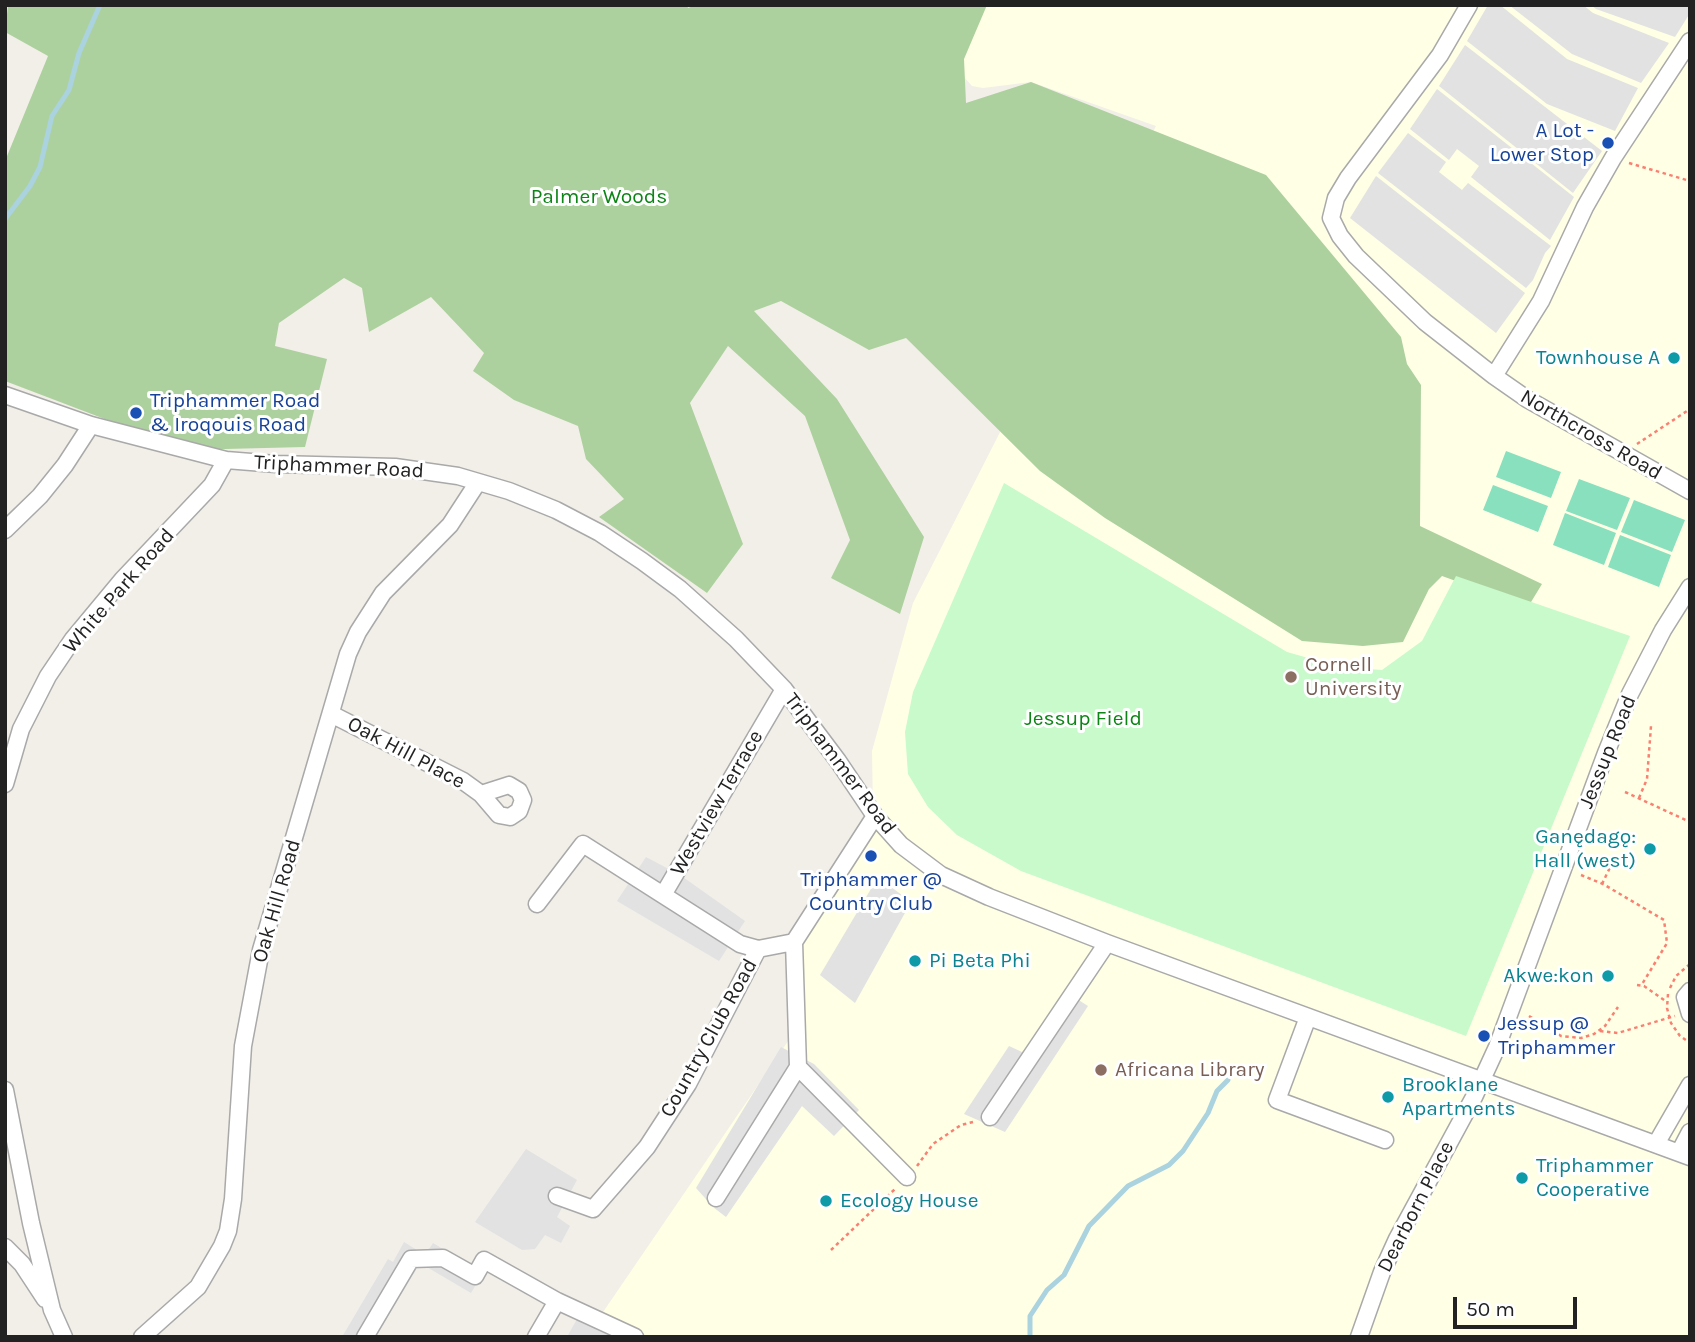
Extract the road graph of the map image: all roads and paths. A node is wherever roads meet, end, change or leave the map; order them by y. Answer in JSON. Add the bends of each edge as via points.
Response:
{"nodes":[{"id":1,"x":1469,"y":5,"type":"edge"},
{"id":2,"x":1690,"y":41,"type":"edge"},
{"id":3,"x":1613,"y":158,"type":"junction"},
{"id":4,"x":1690,"y":181,"type":"edge"},
{"id":5,"x":1494,"y":376,"type":"junction"},
{"id":6,"x":5,"y":395,"type":"edge"},
{"id":7,"x":1690,"y":410,"type":"edge"},
{"id":8,"x":91,"y":425,"type":"junction"},
{"id":9,"x":1623,"y":454,"type":"junction"},
{"id":10,"x":226,"y":460,"type":"junction"},
{"id":11,"x":478,"y":481,"type":"junction"},
{"id":12,"x":1690,"y":491,"type":"edge"},
{"id":13,"x":5,"y":530,"type":"edge"},
{"id":14,"x":1690,"y":587,"type":"edge"},
{"id":15,"x":784,"y":689,"type":"junction"},
{"id":16,"x":331,"y":714,"type":"junction"},
{"id":17,"x":1651,"y":726,"type":"dead end"},
{"id":18,"x":13,"y":729,"type":"edge"},
{"id":19,"x":5,"y":784,"type":"edge"},
{"id":20,"x":1625,"y":792,"type":"dead end"},
{"id":21,"x":481,"y":794,"type":"dead end"},
{"id":22,"x":1639,"y":798,"type":"junction"},
{"id":23,"x":875,"y":816,"type":"junction"},
{"id":24,"x":1690,"y":822,"type":"edge"},
{"id":25,"x":1615,"y":857,"type":"dead end"},
{"id":26,"x":1581,"y":875,"type":"dead end"},
{"id":27,"x":1602,"y":884,"type":"junction"},
{"id":28,"x":663,"y":895,"type":"junction"},
{"id":29,"x":537,"y":904,"type":"dead end"},
{"id":30,"x":794,"y":942,"type":"junction"},
{"id":31,"x":1107,"y":943,"type":"junction"},
{"id":32,"x":758,"y":949,"type":"junction"},
{"id":33,"x":1690,"y":992,"type":"edge"},
{"id":34,"x":1667,"y":1002,"type":"dead end"},
{"id":35,"x":1618,"y":1007,"type":"dead end"},
{"id":36,"x":1689,"y":1013,"type":"edge"},
{"id":37,"x":1529,"y":1016,"type":"dead end"},
{"id":38,"x":1308,"y":1017,"type":"junction"},
{"id":39,"x":1599,"y":1031,"type":"junction"},
{"id":40,"x":798,"y":1067,"type":"junction"},
{"id":41,"x":1482,"y":1081,"type":"junction"},
{"id":42,"x":1690,"y":1085,"type":"edge"},
{"id":43,"x":5,"y":1090,"type":"edge"},
{"id":44,"x":990,"y":1118,"type":"dead end"},
{"id":45,"x":1690,"y":1132,"type":"edge"},
{"id":46,"x":1385,"y":1140,"type":"dead end"},
{"id":47,"x":1656,"y":1144,"type":"junction"},
{"id":48,"x":1685,"y":1155,"type":"edge"},
{"id":49,"x":907,"y":1177,"type":"dead end"},
{"id":50,"x":557,"y":1196,"type":"dead end"},
{"id":51,"x":716,"y":1198,"type":"dead end"},
{"id":52,"x":5,"y":1247,"type":"edge"},
{"id":53,"x":557,"y":1301,"type":"junction"},
{"id":54,"x":52,"y":1310,"type":"junction"},
{"id":55,"x":64,"y":1337,"type":"edge"},
{"id":56,"x":142,"y":1337,"type":"edge"},
{"id":57,"x":365,"y":1337,"type":"edge"},
{"id":58,"x":536,"y":1337,"type":"edge"},
{"id":59,"x":635,"y":1337,"type":"edge"},
{"id":60,"x":1359,"y":1337,"type":"edge"}],
"edges":[{"from":1,"to":5,"type":"street","name":"Northcross Road","via":[[1440,55],[1348,178],[1331,218],[1356,256],[1425,322]]},
{"from":2,"to":3,"type":"street"},
{"from":3,"to":4,"type":"path"},
{"from":3,"to":5,"type":"street","via":[[1541,301]]},
{"from":5,"to":9,"type":"street","name":"Northcross Road"},
{"from":6,"to":8,"type":"street","name":"Triphammer Road"},
{"from":7,"to":9,"type":"path"},
{"from":8,"to":10,"type":"street","name":"Triphammer Road"},
{"from":8,"to":13,"type":"street","via":[[65,466]]},
{"from":9,"to":12,"type":"street","name":"Northcross Road"},
{"from":10,"to":11,"type":"street","name":"Triphammer Road","via":[[395,467]]},
{"from":10,"to":18,"type":"street","name":"White Park Road","via":[[212,485],[73,639]]},
{"from":11,"to":15,"type":"street","name":"Triphammer Road","via":[[556,510],[642,561],[736,639]]},
{"from":11,"to":16,"type":"street","name":"Oak Hill Road","via":[[450,525],[383,593],[358,632]]},
{"from":14,"to":41,"type":"street","name":"Jessup Road","via":[[1630,694]]},
{"from":15,"to":23,"type":"street","name":"Triphammer Road"},
{"from":15,"to":28,"type":"street","name":"Westview Terrace"},
{"from":16,"to":21,"type":"street","name":"Oak Hill Place"},
{"from":16,"to":56,"type":"street","name":"Oak Hill Road","via":[[261,950],[243,1046],[228,1231],[198,1287]]},
{"from":17,"to":22,"type":"path","via":[[1647,779]]},
{"from":18,"to":19,"type":"street","name":"White Park Road"},
{"from":20,"to":22,"type":"path"},
{"from":22,"to":24,"type":"path"},
{"from":23,"to":30,"type":"street"},
{"from":23,"to":31,"type":"street","name":"Triphammer Road","via":[[912,855],[941,875]]},
{"from":25,"to":27,"type":"path"},
{"from":26,"to":27,"type":"path"},
{"from":27,"to":34,"type":"path","via":[[1664,920],[1668,943],[1639,986]]},
{"from":28,"to":29,"type":"street","via":[[583,844]]},
{"from":28,"to":32,"type":"street","name":"Westview Terrace","via":[[740,944]]},
{"from":30,"to":32,"type":"street","name":"Country Club Road"},
{"from":30,"to":40,"type":"street"},
{"from":31,"to":38,"type":"street","name":"Triphammer Road"},
{"from":31,"to":44,"type":"street"},
{"from":32,"to":50,"type":"street","name":"Country Club Road","via":[[688,1084],[647,1147],[593,1209]]},
{"from":33,"to":36,"type":"street","via":[[1685,997]]},
{"from":35,"to":39,"type":"path"},
{"from":36,"to":39,"type":"path","via":[[1618,1032]]},
{"from":37,"to":39,"type":"path","via":[[1567,1038]]},
{"from":38,"to":41,"type":"street","name":"Triphammer Road"},
{"from":38,"to":46,"type":"street","via":[[1277,1100]]},
{"from":40,"to":49,"type":"street"},
{"from":40,"to":51,"type":"street"},
{"from":41,"to":47,"type":"street","name":"Triphammer Road"},
{"from":41,"to":60,"type":"street","name":"Dearborn Place","via":[[1397,1239]]},
{"from":42,"to":47,"type":"street"},
{"from":43,"to":54,"type":"street"},
{"from":45,"to":48,"type":"street"},
{"from":47,"to":48,"type":"street","name":"Triphammer Road"},
{"from":52,"to":54,"type":"street"},
{"from":53,"to":57,"type":"street","via":[[484,1260],[475,1276],[443,1258],[411,1259]]},
{"from":53,"to":58,"type":"street"},
{"from":53,"to":59,"type":"street"},
{"from":54,"to":55,"type":"street"}]}
